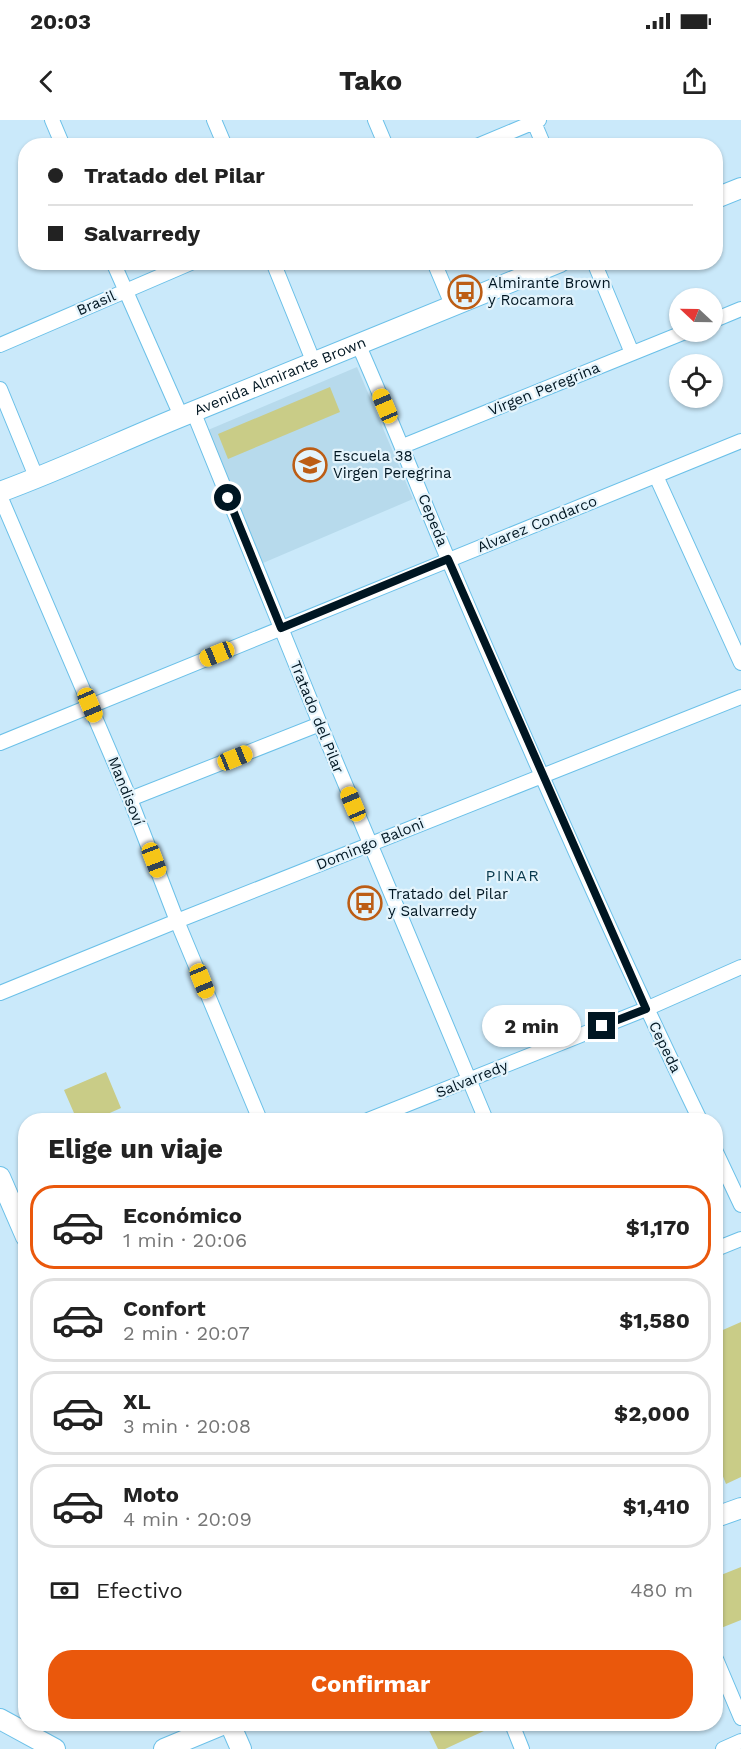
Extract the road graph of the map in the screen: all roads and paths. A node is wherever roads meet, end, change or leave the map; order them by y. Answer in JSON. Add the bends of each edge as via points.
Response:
{"nodes":[{"id":1,"x":52,"y":120,"type":"edge"},
{"id":2,"x":214,"y":120,"type":"edge"},
{"id":3,"x":375,"y":120,"type":"edge"},
{"id":4,"x":535,"y":121,"type":"edge"},
{"id":5,"x":60,"y":138,"type":"edge"},
{"id":6,"x":222,"y":138,"type":"edge"},
{"id":7,"x":383,"y":138,"type":"edge"},
{"id":8,"x":496,"y":138,"type":"edge"},
{"id":9,"x":541,"y":138,"type":"edge"},
{"id":10,"x":741,"y":188,"type":"edge"},
{"id":11,"x":723,"y":195,"type":"edge"},
{"id":12,"x":117,"y":270,"type":"edge"},
{"id":13,"x":174,"y":270,"type":"edge"},
{"id":14,"x":276,"y":270,"type":"edge"},
{"id":15,"x":437,"y":270,"type":"edge"},
{"id":16,"x":541,"y":270,"type":"edge"},
{"id":17,"x":597,"y":270,"type":"edge"},
{"id":18,"x":126,"y":290,"type":"junction"},
{"id":19,"x":453,"y":307,"type":"junction"},
{"id":20,"x":741,"y":309,"type":"edge"},
{"id":21,"x":723,"y":316,"type":"edge"},
{"id":22,"x":669,"y":338,"type":"edge"},
{"id":23,"x":0,"y":345,"type":"edge"},
{"id":24,"x":359,"y":346,"type":"junction"},
{"id":25,"x":632,"y":353,"type":"junction"},
{"id":26,"x":314,"y":363,"type":"junction"},
{"id":27,"x":0,"y":389,"type":"edge"},
{"id":28,"x":187,"y":414,"type":"junction"},
{"id":29,"x":741,"y":441,"type":"edge"},
{"id":30,"x":403,"y":446,"type":"junction"},
{"id":31,"x":656,"y":476,"type":"junction"},
{"id":32,"x":37,"y":478,"type":"junction"},
{"id":33,"x":0,"y":494,"type":"edge"},
{"id":34,"x":448,"y":559,"type":"junction"},
{"id":35,"x":281,"y":628,"type":"junction"},
{"id":36,"x":741,"y":663,"type":"edge"},
{"id":37,"x":741,"y":697,"type":"edge"},
{"id":38,"x":90,"y":705,"type":"junction"},
{"id":39,"x":320,"y":724,"type":"junction"},
{"id":40,"x":0,"y":743,"type":"edge"},
{"id":41,"x":543,"y":776,"type":"junction"},
{"id":42,"x":130,"y":799,"type":"junction"},
{"id":43,"x":370,"y":844,"type":"junction"},
{"id":44,"x":177,"y":921,"type":"junction"},
{"id":45,"x":741,"y":968,"type":"edge"},
{"id":46,"x":0,"y":993,"type":"edge"},
{"id":47,"x":646,"y":1009,"type":"junction"},
{"id":48,"x":469,"y":1080,"type":"junction"},
{"id":49,"x":257,"y":1113,"type":"edge"},
{"id":50,"x":386,"y":1113,"type":"edge"},
{"id":51,"x":483,"y":1113,"type":"edge"},
{"id":52,"x":697,"y":1113,"type":"edge"},
{"id":53,"x":723,"y":1167,"type":"edge"},
{"id":54,"x":0,"y":1177,"type":"edge"},
{"id":55,"x":741,"y":1205,"type":"edge"},
{"id":56,"x":18,"y":1219,"type":"edge"},
{"id":57,"x":741,"y":1239,"type":"edge"},
{"id":58,"x":723,"y":1246,"type":"edge"},
{"id":59,"x":741,"y":1508,"type":"edge"},
{"id":60,"x":723,"y":1514,"type":"edge"},
{"id":61,"x":723,"y":1676,"type":"edge"},
{"id":62,"x":741,"y":1718,"type":"edge"},
{"id":63,"x":0,"y":1719,"type":"edge"},
{"id":64,"x":18,"y":1729,"type":"edge"},
{"id":65,"x":22,"y":1731,"type":"edge"},
{"id":66,"x":207,"y":1731,"type":"edge"},
{"id":67,"x":233,"y":1731,"type":"edge"},
{"id":68,"x":515,"y":1731,"type":"edge"},
{"id":69,"x":741,"y":1741,"type":"edge"},
{"id":70,"x":55,"y":1749,"type":"edge"},
{"id":71,"x":164,"y":1749,"type":"edge"},
{"id":72,"x":241,"y":1749,"type":"edge"},
{"id":73,"x":522,"y":1749,"type":"edge"},
{"id":74,"x":723,"y":1749,"type":"edge"}],
"edges":[{"from":1,"to":5,"type":"street"},
{"from":2,"to":6,"type":"street"},
{"from":3,"to":7,"type":"street"},
{"from":4,"to":8,"type":"street"},
{"from":4,"to":9,"type":"street"},
{"from":10,"to":11,"type":"main road"},
{"from":12,"to":18,"type":"street","name":"Tratado del Pilar"},
{"from":13,"to":18,"type":"street","name":"Brasil"},
{"from":14,"to":26,"type":"street"},
{"from":15,"to":19,"type":"street"},
{"from":16,"to":19,"type":"main road","name":"Avenida Almirante Brown"},
{"from":17,"to":25,"type":"street"},
{"from":18,"to":23,"type":"street","name":"Brasil"},
{"from":18,"to":28,"type":"street","name":"Tratado del Pilar"},
{"from":19,"to":24,"type":"main road","name":"Avenida Almirante Brown"},
{"from":20,"to":21,"type":"street"},
{"from":22,"to":25,"type":"street","name":"Virgen Peregrina"},
{"from":24,"to":26,"type":"main road","name":"Avenida Almirante Brown"},
{"from":24,"to":30,"type":"street","name":"Cepeda"},
{"from":25,"to":30,"type":"street","name":"Virgen Peregrina"},
{"from":26,"to":28,"type":"main road","name":"Avenida Almirante Brown"},
{"from":27,"to":32,"type":"street"},
{"from":28,"to":32,"type":"main road","name":"Avenida Almirante Brown"},
{"from":28,"to":35,"type":"street","name":"Tratado del Pilar"},
{"from":29,"to":31,"type":"street","name":"Alvarez Condarco"},
{"from":30,"to":34,"type":"street","name":"Cepeda"},
{"from":31,"to":34,"type":"street","name":"Alvarez Condarco"},
{"from":31,"to":36,"type":"street"},
{"from":32,"to":33,"type":"main road","name":"Avenida Almirante Brown"},
{"from":33,"to":38,"type":"street","name":"Mandisoví"},
{"from":34,"to":35,"type":"street","name":"Alvarez Condarco"},
{"from":34,"to":41,"type":"street","name":"Cepeda"},
{"from":35,"to":38,"type":"street","name":"Alvarez Condarco"},
{"from":35,"to":39,"type":"street","name":"Tratado del Pilar"},
{"from":37,"to":41,"type":"street","name":"Domingo Baloni"},
{"from":38,"to":40,"type":"street","name":"Alvarez Condarco"},
{"from":38,"to":42,"type":"street","name":"Mandisoví"},
{"from":39,"to":42,"type":"street"},
{"from":39,"to":43,"type":"street","name":"Tratado del Pilar"},
{"from":41,"to":43,"type":"street","name":"Domingo Baloni"},
{"from":41,"to":47,"type":"street","name":"Cepeda"},
{"from":42,"to":44,"type":"street","name":"Mandisoví"},
{"from":43,"to":44,"type":"street","name":"Domingo Baloni"},
{"from":43,"to":48,"type":"street","name":"Tratado del Pilar"},
{"from":44,"to":46,"type":"street","name":"Domingo Baloni"},
{"from":44,"to":49,"type":"street","name":"Mandisoví"},
{"from":45,"to":47,"type":"street","name":"Salvarredy"},
{"from":47,"to":48,"type":"street","name":"Salvarredy"},
{"from":47,"to":52,"type":"street","name":"Cepeda"},
{"from":48,"to":50,"type":"street","name":"Salvarredy"},
{"from":48,"to":51,"type":"street","name":"Tratado del Pilar"},
{"from":53,"to":55,"type":"street"},
{"from":54,"to":56,"type":"main road"},
{"from":57,"to":58,"type":"street"},
{"from":59,"to":60,"type":"main road"},
{"from":61,"to":62,"type":"street"},
{"from":63,"to":64,"type":"main road"},
{"from":65,"to":70,"type":"main road"},
{"from":66,"to":71,"type":"main road"},
{"from":67,"to":72,"type":"main road"},
{"from":68,"to":73,"type":"street"},
{"from":69,"to":74,"type":"street"}]}
